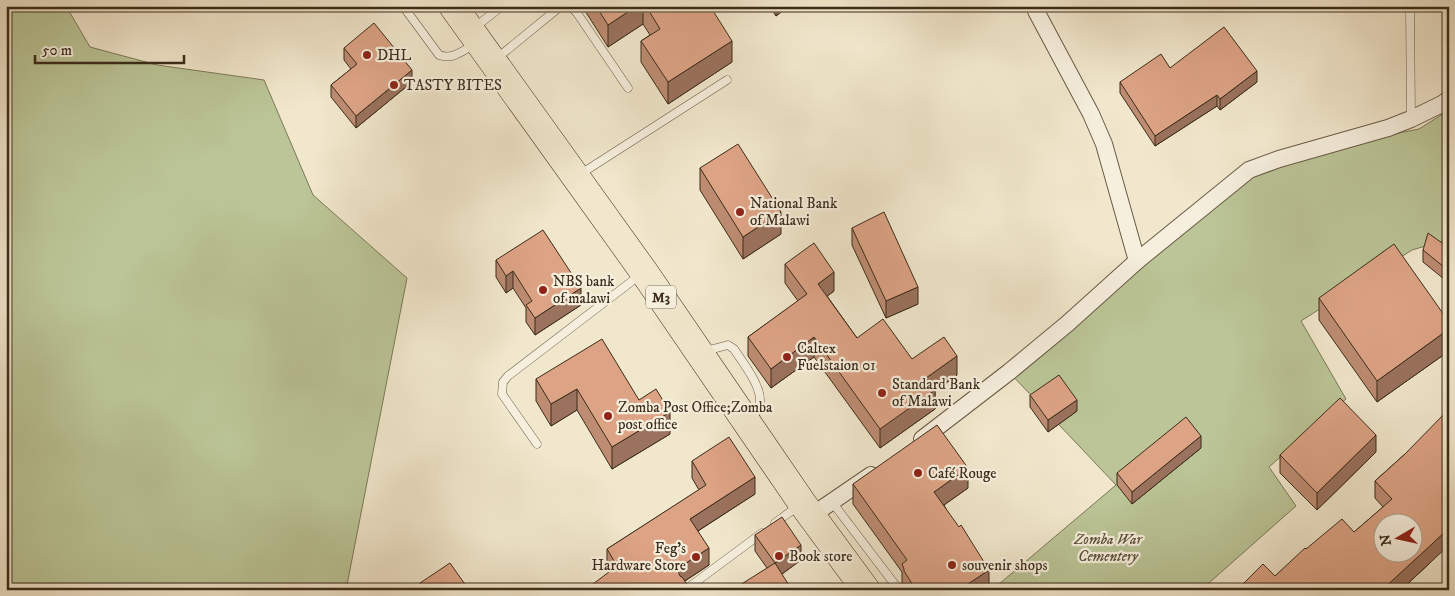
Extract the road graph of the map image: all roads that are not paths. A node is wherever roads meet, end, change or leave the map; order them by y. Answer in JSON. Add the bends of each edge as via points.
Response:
{"nodes":[{"id":1,"x":403,"y":6,"type":"edge"},
{"id":2,"x":453,"y":6,"type":"edge"},
{"id":3,"x":502,"y":6,"type":"edge"},
{"id":4,"x":561,"y":6,"type":"edge"},
{"id":5,"x":570,"y":6,"type":"edge"},
{"id":6,"x":1410,"y":6,"type":"edge"},
{"id":7,"x":1036,"y":11,"type":"dead end"},
{"id":8,"x":481,"y":45,"type":"junction"},
{"id":9,"x":727,"y":80,"type":"dead end"},
{"id":10,"x":628,"y":88,"type":"dead end"},
{"id":11,"x":1449,"y":99,"type":"edge"},
{"id":12,"x":1412,"y":119,"type":"junction"},
{"id":13,"x":576,"y":177,"type":"junction"},
{"id":14,"x":1138,"y":261,"type":"junction"},
{"id":15,"x":644,"y":272,"type":"junction"},
{"id":16,"x":537,"y":444,"type":"dead end"},
{"id":17,"x":908,"y":448,"type":"edge"},
{"id":18,"x":886,"y":464,"type":"edge"},
{"id":19,"x":815,"y":507,"type":"junction"},
{"id":20,"x":685,"y":590,"type":"edge"},
{"id":21,"x":866,"y":590,"type":"edge"},
{"id":22,"x":898,"y":590,"type":"edge"}],
"edges":[{"from":1,"to":8,"type":"lane","via":[[439,55],[454,56]]},
{"from":2,"to":8,"type":"highway","number":"M3"},
{"from":3,"to":8,"type":"lane"},
{"from":4,"to":8,"type":"lane"},
{"from":5,"to":10,"type":"lane"},
{"from":6,"to":12,"type":"lane"},
{"from":7,"to":14,"type":"street","via":[[1104,144]]},
{"from":8,"to":13,"type":"highway","number":"M3"},
{"from":9,"to":13,"type":"lane"},
{"from":11,"to":12,"type":"street"},
{"from":12,"to":14,"type":"street","via":[[1249,170]]},
{"from":13,"to":15,"type":"highway","number":"M3"},
{"from":14,"to":17,"type":"street","via":[[1009,372]]},
{"from":15,"to":16,"type":"lane","via":[[503,382],[502,394]]},
{"from":15,"to":19,"type":"highway","number":"M3","via":[[748,425]]},
{"from":18,"to":19,"type":"street"},
{"from":19,"to":20,"type":"lane"},
{"from":19,"to":21,"type":"highway","number":"M3"},
{"from":19,"to":22,"type":"lane"}]}
